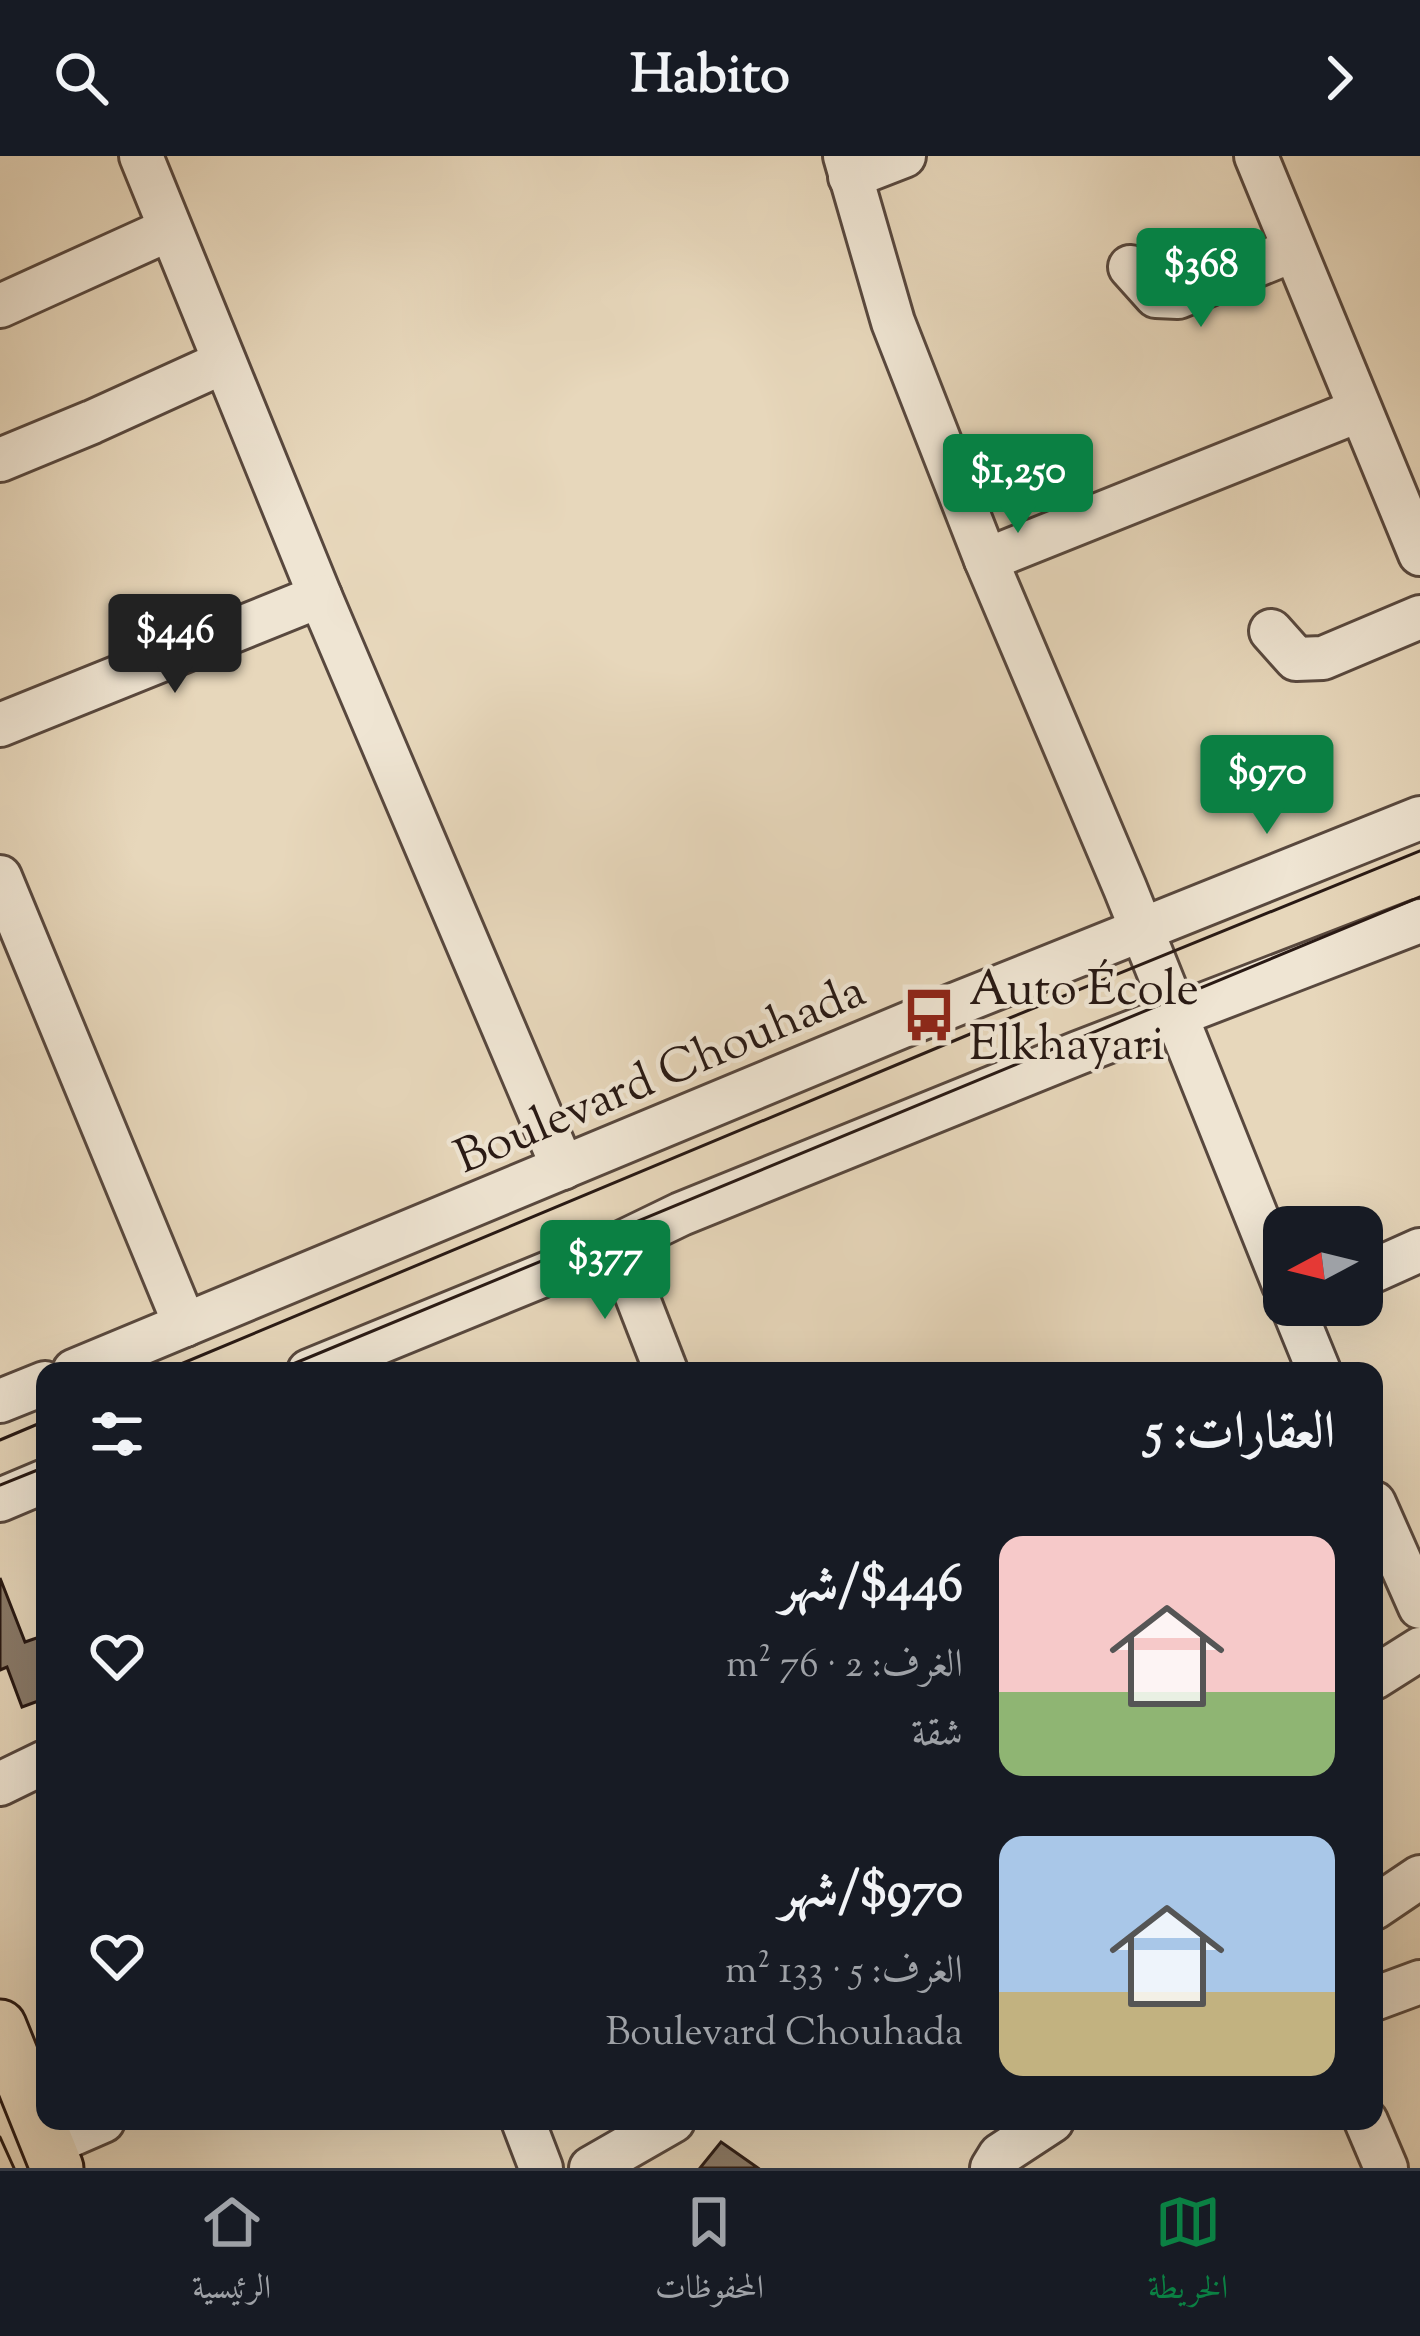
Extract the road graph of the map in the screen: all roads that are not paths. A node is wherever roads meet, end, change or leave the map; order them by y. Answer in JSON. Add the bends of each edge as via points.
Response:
{"nodes":[{"id":1,"x":140,"y":156,"type":"edge"},
{"id":2,"x":904,"y":156,"type":"edge"},
{"id":3,"x":1256,"y":156,"type":"edge"},
{"id":4,"x":848,"y":167,"type":"edge"},
{"id":5,"x":170,"y":229,"type":"junction"},
{"id":6,"x":1294,"y":250,"type":"junction"},
{"id":7,"x":1130,"y":267,"type":"dead end"},
{"id":8,"x":0,"y":306,"type":"edge"},
{"id":9,"x":224,"y":362,"type":"junction"},
{"id":10,"x":1360,"y":410,"type":"junction"},
{"id":11,"x":0,"y":460,"type":"edge"},
{"id":12,"x":1420,"y":554,"type":"edge"},
{"id":13,"x":986,"y":560,"type":"junction"},
{"id":14,"x":320,"y":596,"type":"junction"},
{"id":15,"x":1420,"y":617,"type":"edge"},
{"id":16,"x":1270,"y":631,"type":"dead end"},
{"id":17,"x":0,"y":724,"type":"edge"},
{"id":18,"x":1420,"y":818,"type":"edge"},
{"id":19,"x":0,"y":877,"type":"edge"},
{"id":20,"x":1420,"y":921,"type":"edge"},
{"id":21,"x":1140,"y":928,"type":"junction"},
{"id":22,"x":1176,"y":1016,"type":"junction"},
{"id":23,"x":563,"y":1168,"type":"junction"},
{"id":24,"x":1263,"y":1233,"type":"edge"},
{"id":25,"x":617,"y":1245,"type":"junction"},
{"id":26,"x":1420,"y":1250,"type":"edge"},
{"id":27,"x":1383,"y":1267,"type":"edge"},
{"id":28,"x":184,"y":1325,"type":"junction"},
{"id":29,"x":1301,"y":1326,"type":"edge"},
{"id":30,"x":96,"y":1362,"type":"edge"},
{"id":31,"x":331,"y":1362,"type":"edge"},
{"id":32,"x":662,"y":1362,"type":"edge"},
{"id":33,"x":1315,"y":1362,"type":"edge"},
{"id":34,"x":36,"y":1387,"type":"edge"},
{"id":35,"x":0,"y":1401,"type":"edge"},
{"id":36,"x":36,"y":1485,"type":"edge"},
{"id":37,"x":0,"y":1500,"type":"edge"},
{"id":38,"x":1383,"y":1523,"type":"edge"},
{"id":39,"x":1420,"y":1607,"type":"edge"},
{"id":40,"x":1420,"y":1649,"type":"edge"},
{"id":41,"x":1383,"y":1672,"type":"edge"},
{"id":42,"x":36,"y":1766,"type":"edge"},
{"id":43,"x":0,"y":1784,"type":"edge"},
{"id":44,"x":1420,"y":1877,"type":"edge"},
{"id":45,"x":1383,"y":1902,"type":"edge"},
{"id":46,"x":1420,"y":1982,"type":"edge"},
{"id":47,"x":1383,"y":1996,"type":"edge"},
{"id":48,"x":0,"y":2026,"type":"edge"},
{"id":49,"x":36,"y":2116,"type":"edge"},
{"id":50,"x":90,"y":2130,"type":"edge"},
{"id":51,"x":527,"y":2130,"type":"edge"},
{"id":52,"x":657,"y":2130,"type":"edge"},
{"id":53,"x":1039,"y":2130,"type":"edge"},
{"id":54,"x":1370,"y":2130,"type":"edge"},
{"id":55,"x":52,"y":2156,"type":"edge"},
{"id":56,"x":542,"y":2168,"type":"edge"},
{"id":57,"x":591,"y":2168,"type":"edge"},
{"id":58,"x":992,"y":2168,"type":"edge"},
{"id":59,"x":1386,"y":2168,"type":"edge"}],
"edges":[{"from":1,"to":5,"type":"street"},
{"from":2,"to":4,"type":"street"},
{"from":3,"to":6,"type":"street"},
{"from":4,"to":13,"type":"street","via":[[893,322]]},
{"from":5,"to":8,"type":"street"},
{"from":5,"to":9,"type":"street"},
{"from":6,"to":7,"type":"street","via":[[1178,297],[1156,296]]},
{"from":6,"to":10,"type":"street"},
{"from":9,"to":11,"type":"street"},
{"from":9,"to":14,"type":"street"},
{"from":10,"to":12,"type":"street"},
{"from":10,"to":13,"type":"street"},
{"from":13,"to":21,"type":"street"},
{"from":14,"to":17,"type":"street"},
{"from":14,"to":23,"type":"street"},
{"from":15,"to":16,"type":"street","via":[[1323,658],[1296,658]]},
{"from":18,"to":21,"type":"street","name":"Boulevard Chouhada"},
{"from":19,"to":28,"type":"street"},
{"from":20,"to":22,"type":"street"},
{"from":21,"to":22,"type":"street"},
{"from":21,"to":23,"type":"street","name":"Boulevard Chouhada"},
{"from":22,"to":24,"type":"street"},
{"from":22,"to":25,"type":"street"},
{"from":23,"to":28,"type":"street","name":"Boulevard Chouhada"},
{"from":25,"to":31,"type":"street"},
{"from":25,"to":32,"type":"street"},
{"from":26,"to":27,"type":"street"},
{"from":28,"to":30,"type":"street","name":"Boulevard Chouhada"},
{"from":29,"to":33,"type":"street"},
{"from":34,"to":35,"type":"street"},
{"from":36,"to":37,"type":"street"},
{"from":38,"to":39,"type":"street"},
{"from":40,"to":41,"type":"street"},
{"from":42,"to":43,"type":"street"},
{"from":44,"to":45,"type":"street"},
{"from":46,"to":47,"type":"street"},
{"from":48,"to":49,"type":"main road"},
{"from":50,"to":55,"type":"street"},
{"from":51,"to":56,"type":"street"},
{"from":52,"to":57,"type":"street"},
{"from":53,"to":58,"type":"street"},
{"from":54,"to":59,"type":"street"}]}
